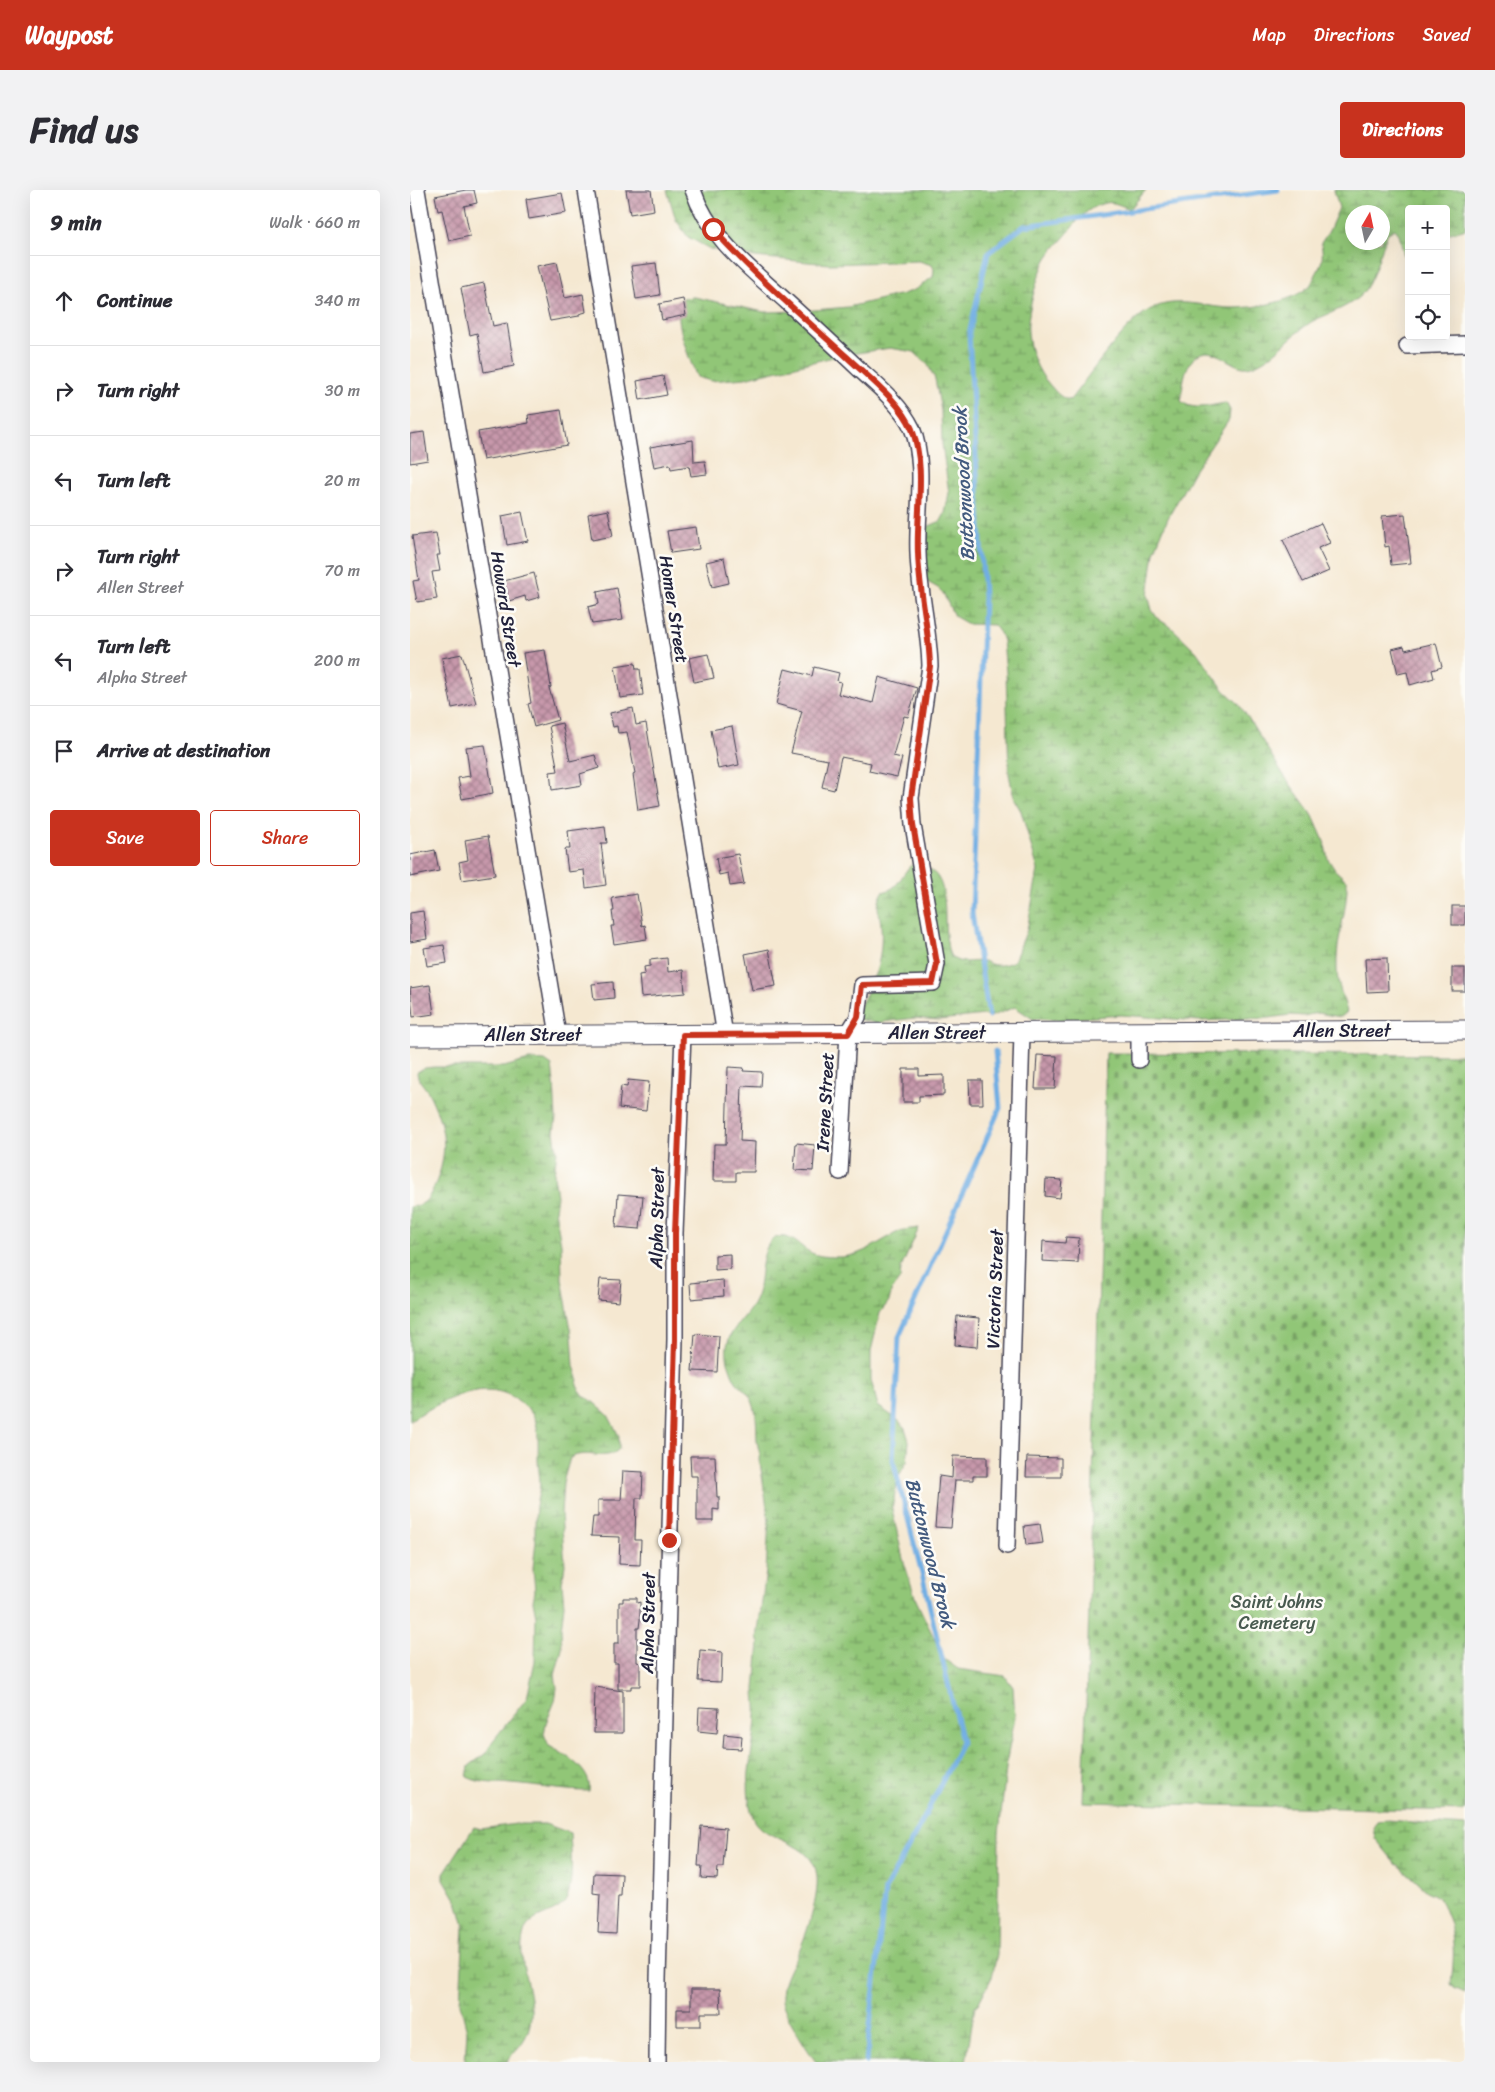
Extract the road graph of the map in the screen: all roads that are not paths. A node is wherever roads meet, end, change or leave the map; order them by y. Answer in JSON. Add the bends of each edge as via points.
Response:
{"nodes":[{"id":1,"x":417,"y":190,"type":"edge"},
{"id":2,"x":586,"y":190,"type":"edge"},
{"id":3,"x":693,"y":190,"type":"edge"},
{"id":4,"x":1465,"y":344,"type":"edge"},
{"id":5,"x":1407,"y":346,"type":"dead end"},
{"id":6,"x":1465,"y":1030,"type":"edge"},
{"id":7,"x":1022,"y":1032,"type":"junction"},
{"id":8,"x":1140,"y":1032,"type":"junction"},
{"id":9,"x":848,"y":1034,"type":"junction"},
{"id":10,"x":558,"y":1035,"type":"junction"},
{"id":11,"x":683,"y":1035,"type":"junction"},
{"id":12,"x":724,"y":1035,"type":"junction"},
{"id":13,"x":410,"y":1036,"type":"edge"},
{"id":14,"x":1139,"y":1060,"type":"dead end"},
{"id":15,"x":840,"y":1172,"type":"dead end"},
{"id":16,"x":1006,"y":1546,"type":"dead end"},
{"id":17,"x":657,"y":2062,"type":"edge"}],
"edges":[{"from":1,"to":10,"type":"street","name":"Howard Street"},
{"from":2,"to":12,"type":"street","name":"Homer Street"},
{"from":3,"to":9,"type":"street","via":[[699,208],[713,229],[742,261],[899,408],[912,428],[918,451],[920,593],[930,666],[911,798],[937,964],[933,983],[862,985],[858,1017]]},
{"from":4,"to":5,"type":"street"},
{"from":6,"to":8,"type":"street","name":"Allen Street"},
{"from":7,"to":8,"type":"street","name":"Allen Street"},
{"from":7,"to":9,"type":"street","name":"Allen Street"},
{"from":7,"to":16,"type":"street","name":"Victoria Street"},
{"from":8,"to":14,"type":"street"},
{"from":9,"to":12,"type":"street","name":"Allen Street"},
{"from":9,"to":15,"type":"street","name":"Irene Street"},
{"from":10,"to":11,"type":"street","name":"Allen Street"},
{"from":10,"to":13,"type":"street","name":"Allen Street"},
{"from":11,"to":12,"type":"street","name":"Allen Street"},
{"from":11,"to":17,"type":"street","name":"Alpha Street","via":[[675,1233]]}]}
